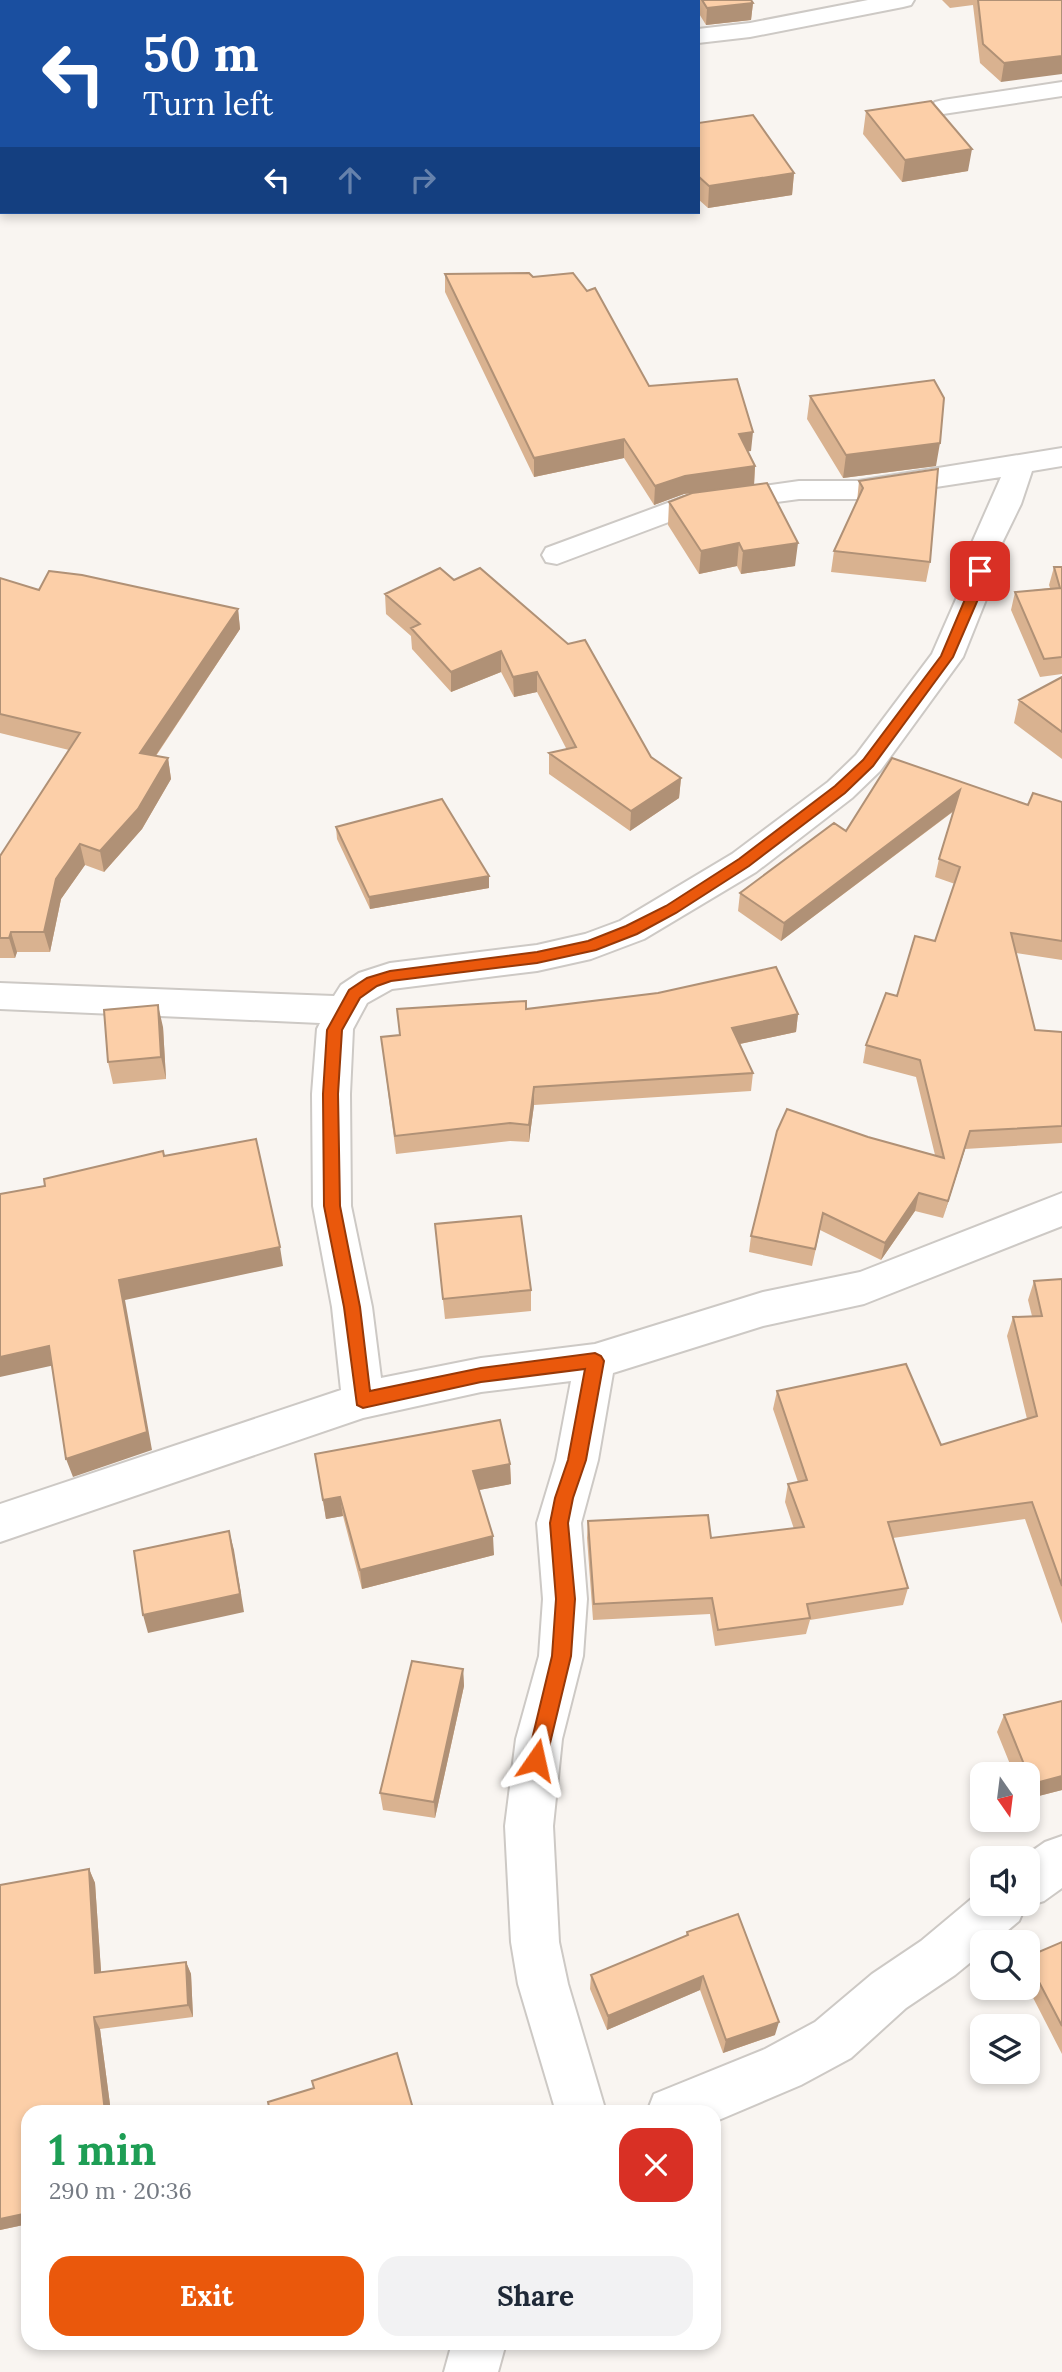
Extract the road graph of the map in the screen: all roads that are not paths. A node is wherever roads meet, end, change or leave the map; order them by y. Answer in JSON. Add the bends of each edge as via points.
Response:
{"nodes":[{"id":1,"x":903,"y":0,"type":"edge"},
{"id":2,"x":700,"y":36,"type":"edge"},
{"id":3,"x":1062,"y":89,"type":"edge"},
{"id":4,"x":943,"y":107,"type":"dead end"},
{"id":5,"x":1062,"y":457,"type":"edge"},
{"id":6,"x":1020,"y":465,"type":"junction"},
{"id":7,"x":557,"y":555,"type":"dead end"},
{"id":8,"x":0,"y":996,"type":"edge"},
{"id":9,"x":344,"y":1010,"type":"junction"},
{"id":10,"x":1062,"y":1209,"type":"edge"},
{"id":11,"x":595,"y":1361,"type":"junction"},
{"id":12,"x":363,"y":1400,"type":"junction"},
{"id":13,"x":0,"y":1523,"type":"edge"},
{"id":14,"x":1062,"y":1858,"type":"edge"},
{"id":15,"x":1040,"y":1874,"type":"edge"},
{"id":16,"x":989,"y":1916,"type":"edge"},
{"id":17,"x":579,"y":2105,"type":"edge"},
{"id":18,"x":692,"y":2105,"type":"edge"},
{"id":19,"x":477,"y":2350,"type":"edge"},
{"id":20,"x":471,"y":2372,"type":"edge"}],
"edges":[{"from":1,"to":2,"type":"street"},
{"from":3,"to":4,"type":"street"},
{"from":5,"to":6,"type":"street"},
{"from":6,"to":7,"type":"street","via":[[910,484],[799,490],[684,506]]},
{"from":6,"to":9,"type":"street","via":[[947,657],[868,763],[840,790],[744,863],[632,930],[591,946],[537,958],[390,976],[354,994]]},
{"from":8,"to":9,"type":"street"},
{"from":9,"to":12,"type":"street","via":[[335,1030],[331,1094],[332,1206],[352,1307]]},
{"from":10,"to":11,"type":"street","via":[[864,1288],[763,1309]]},
{"from":11,"to":12,"type":"street","via":[[481,1375]]},
{"from":11,"to":17,"type":"street","via":[[577,1460],[559,1523],[565,1599],[561,1656],[540,1739],[529,1826],[535,1942]]},
{"from":12,"to":13,"type":"street"},
{"from":14,"to":15,"type":"street"},
{"from":16,"to":18,"type":"street","via":[[888,1991],[833,2040],[783,2067]]},
{"from":19,"to":20,"type":"street"}]}
